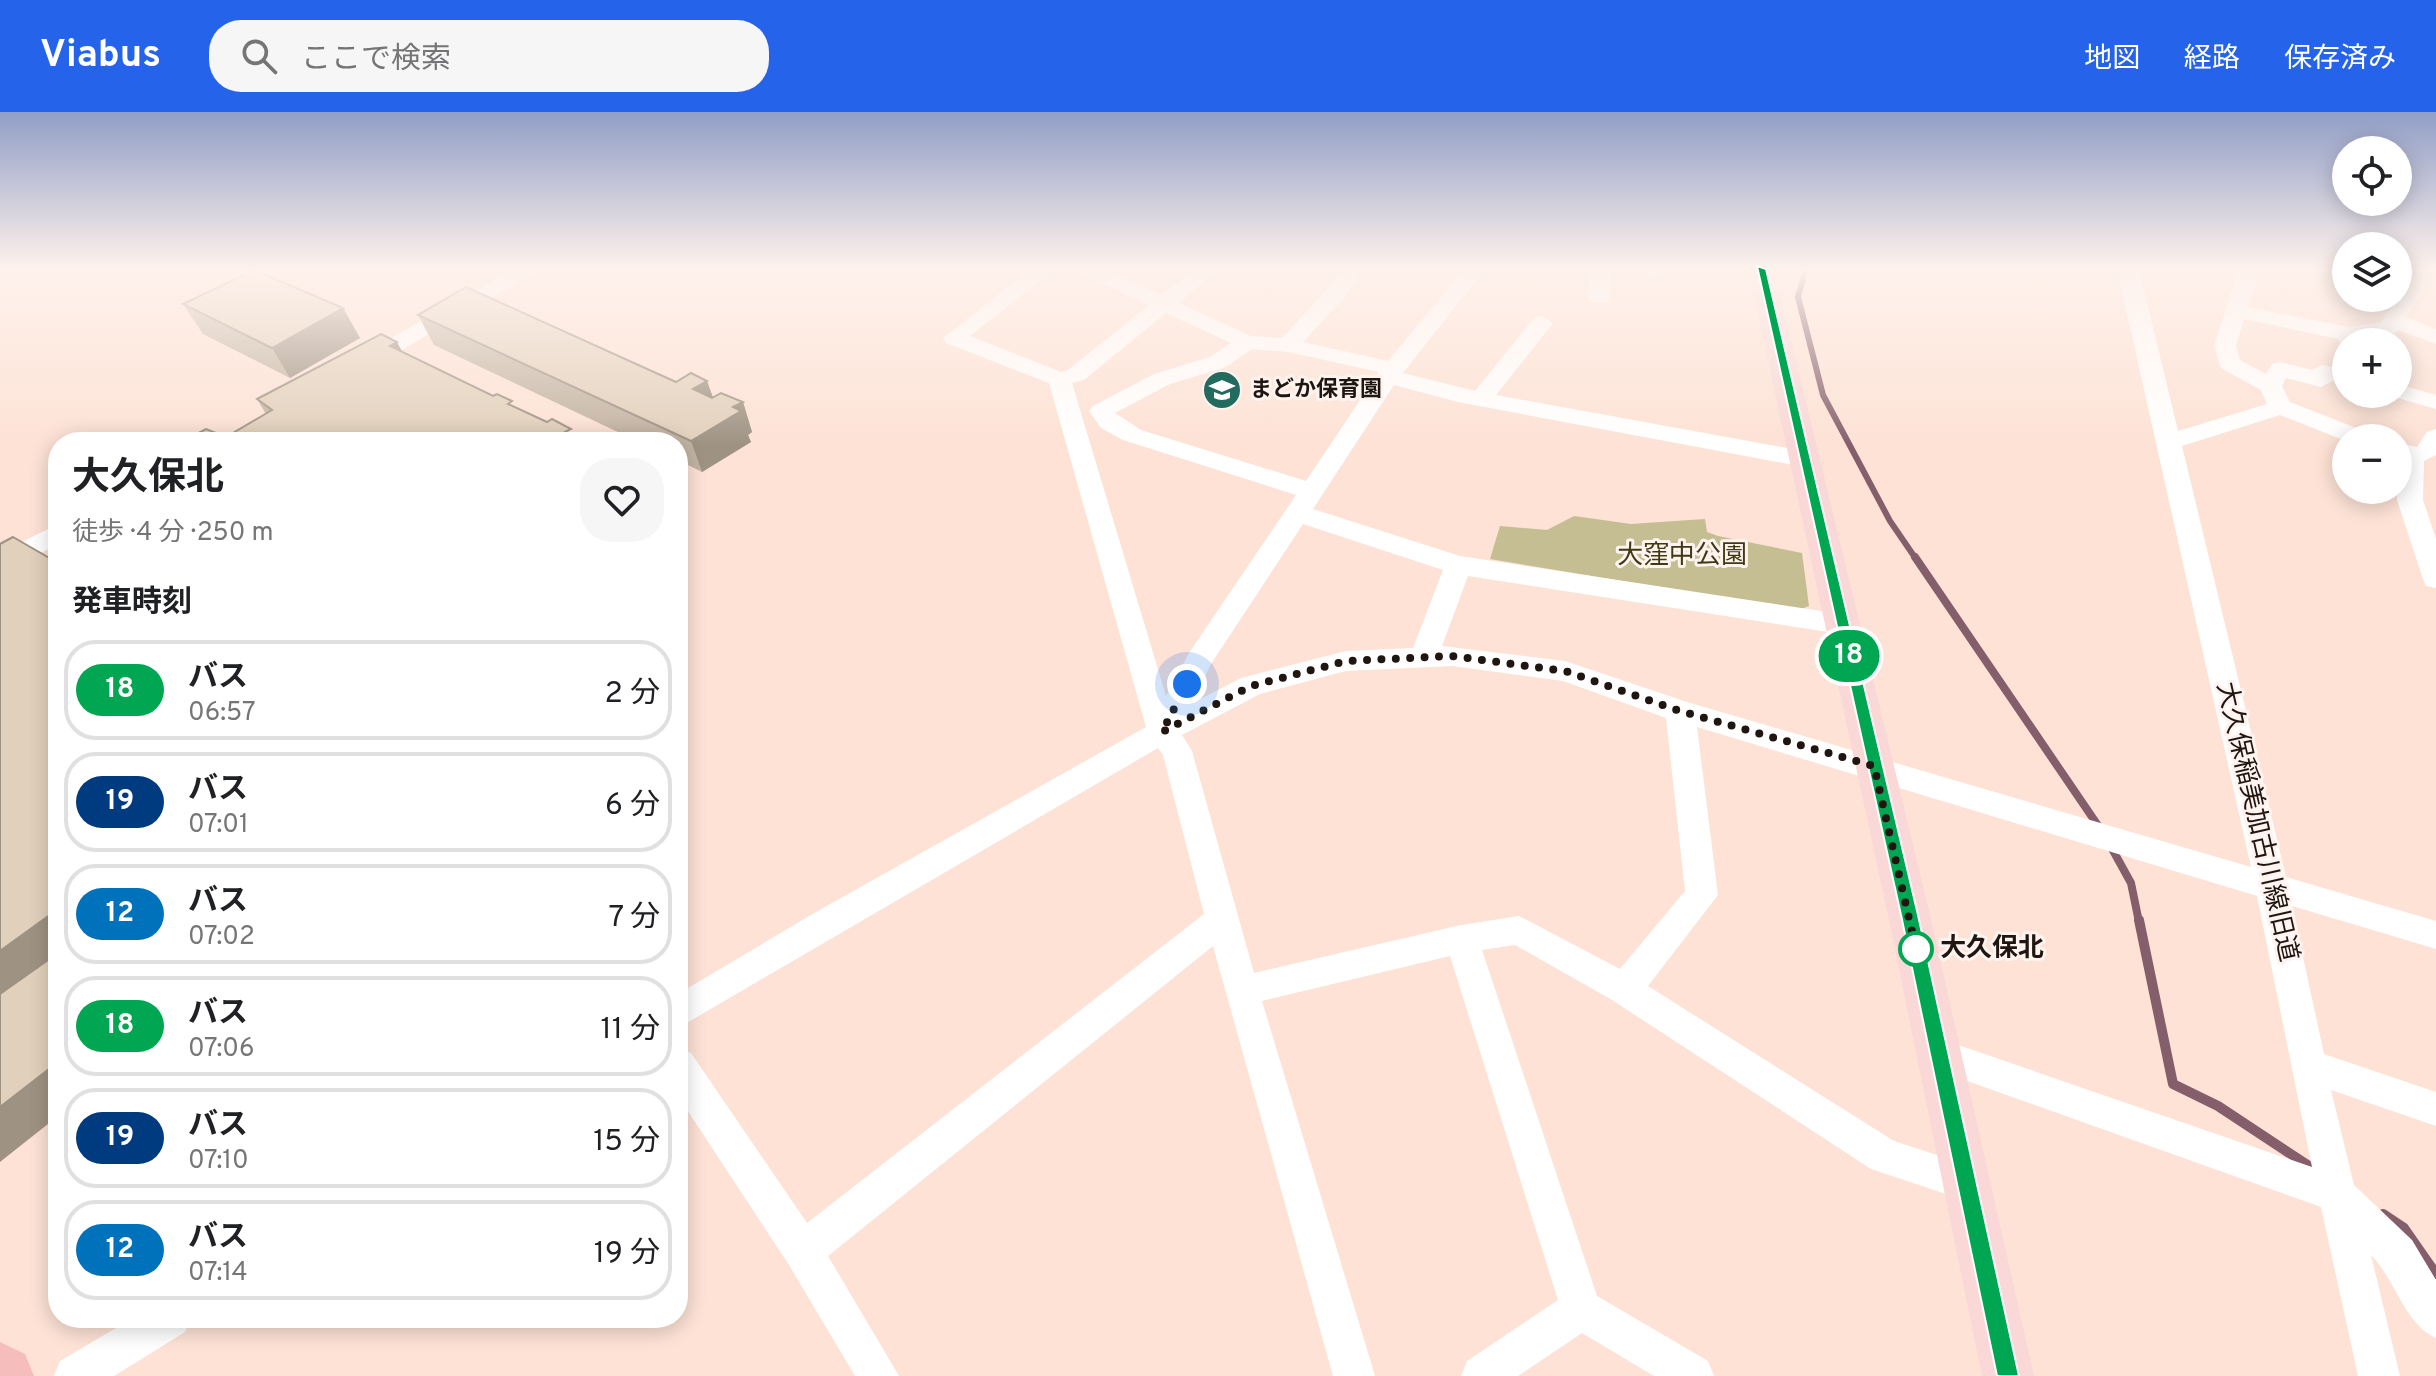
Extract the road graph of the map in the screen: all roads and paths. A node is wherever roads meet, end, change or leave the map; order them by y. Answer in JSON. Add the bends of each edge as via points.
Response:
{"nodes":[{"id":1,"x":425,"y":328,"type":"edge"},
{"id":2,"x":967,"y":328,"type":"edge"},
{"id":3,"x":1136,"y":328,"type":"edge"},
{"id":4,"x":1216,"y":328,"type":"edge"},
{"id":5,"x":1304,"y":328,"type":"edge"},
{"id":6,"x":1427,"y":328,"type":"edge"},
{"id":7,"x":1538,"y":328,"type":"edge"},
{"id":8,"x":1774,"y":328,"type":"edge"},
{"id":9,"x":2142,"y":328,"type":"edge"},
{"id":10,"x":2231,"y":328,"type":"edge"},
{"id":11,"x":2308,"y":328,"type":"edge"},
{"id":12,"x":2414,"y":328,"type":"edge"},
{"id":13,"x":2332,"y":334,"type":"edge"},
{"id":14,"x":2436,"y":337,"type":"edge"},
{"id":15,"x":1247,"y":342,"type":"junction"},
{"id":16,"x":1288,"y":345,"type":"junction"},
{"id":17,"x":1391,"y":372,"type":"junction"},
{"id":18,"x":2332,"y":374,"type":"edge"},
{"id":19,"x":341,"y":375,"type":"edge"},
{"id":20,"x":1059,"y":379,"type":"junction"},
{"id":21,"x":2412,"y":395,"type":"edge"},
{"id":22,"x":2275,"y":397,"type":"junction"},
{"id":23,"x":1481,"y":399,"type":"junction"},
{"id":24,"x":2436,"y":402,"type":"edge"},
{"id":25,"x":1109,"y":423,"type":"junction"},
{"id":26,"x":2332,"y":424,"type":"edge"},
{"id":27,"x":1073,"y":427,"type":"junction"},
{"id":28,"x":2167,"y":439,"type":"junction"},
{"id":29,"x":2421,"y":451,"type":"edge"},
{"id":30,"x":1804,"y":459,"type":"junction"},
{"id":31,"x":1312,"y":491,"type":"junction"},
{"id":32,"x":1297,"y":513,"type":"junction"},
{"id":33,"x":48,"y":539,"type":"edge"},
{"id":34,"x":0,"y":565,"type":"edge"},
{"id":35,"x":1458,"y":565,"type":"junction"},
{"id":36,"x":2436,"y":579,"type":"edge"},
{"id":37,"x":1841,"y":624,"type":"junction"},
{"id":38,"x":1424,"y":657,"type":"junction"},
{"id":39,"x":1680,"y":711,"type":"junction"},
{"id":40,"x":1162,"y":732,"type":"junction"},
{"id":41,"x":1874,"y":766,"type":"junction"},
{"id":42,"x":2272,"y":887,"type":"junction"},
{"id":43,"x":1222,"y":919,"type":"junction"},
{"id":44,"x":2436,"y":935,"type":"edge"},
{"id":45,"x":1461,"y":939,"type":"junction"},
{"id":46,"x":1624,"y":989,"type":"junction"},
{"id":47,"x":1242,"y":991,"type":"junction"},
{"id":48,"x":688,"y":1006,"type":"edge"},
{"id":49,"x":1938,"y":1054,"type":"junction"},
{"id":50,"x":2309,"y":1066,"type":"junction"},
{"id":51,"x":688,"y":1080,"type":"edge"},
{"id":52,"x":2436,"y":1109,"type":"edge"},
{"id":53,"x":1967,"y":1182,"type":"junction"},
{"id":54,"x":2336,"y":1194,"type":"junction"},
{"id":55,"x":803,"y":1251,"type":"junction"},
{"id":56,"x":1581,"y":1309,"type":"junction"},
{"id":57,"x":2436,"y":1318,"type":"edge"},
{"id":58,"x":154,"y":1328,"type":"edge"},
{"id":59,"x":75,"y":1376,"type":"edge"},
{"id":60,"x":878,"y":1376,"type":"edge"},
{"id":61,"x":1354,"y":1376,"type":"edge"},
{"id":62,"x":1482,"y":1376,"type":"edge"},
{"id":63,"x":1693,"y":1376,"type":"edge"},
{"id":64,"x":2008,"y":1376,"type":"edge"},
{"id":65,"x":2379,"y":1376,"type":"edge"}],
"edges":[{"from":1,"to":19,"type":"street"},
{"from":2,"to":20,"type":"street","via":[[954,338]]},
{"from":3,"to":20,"type":"street","via":[[1076,375]]},
{"from":4,"to":15,"type":"street"},
{"from":5,"to":16,"type":"street"},
{"from":6,"to":17,"type":"street"},
{"from":7,"to":23,"type":"street"},
{"from":8,"to":30,"type":"main road"},
{"from":9,"to":28,"type":"street","name":"大久保稲美加古川線旧道"},
{"from":10,"to":22,"type":"street","via":[[2225,346],[2229,363]]},
{"from":11,"to":13,"type":"street"},
{"from":12,"to":14,"type":"street"},
{"from":15,"to":16,"type":"street"},
{"from":15,"to":25,"type":"street","via":[[1218,362],[1162,379],[1101,411]]},
{"from":16,"to":17,"type":"street"},
{"from":17,"to":23,"type":"street"},
{"from":17,"to":31,"type":"street"},
{"from":18,"to":22,"type":"street","via":[[2322,372],[2321,380],[2280,369]]},
{"from":20,"to":27,"type":"street"},
{"from":21,"to":24,"type":"street"},
{"from":22,"to":26,"type":"street"},
{"from":22,"to":28,"type":"street","via":[[2181,439]]},
{"from":23,"to":30,"type":"street"},
{"from":25,"to":27,"type":"street"},
{"from":25,"to":31,"type":"street","via":[[1132,435]]},
{"from":27,"to":40,"type":"street"},
{"from":28,"to":42,"type":"street","name":"大久保稲美加古川線旧道"},
{"from":29,"to":36,"type":"street","via":[[2410,500]]},
{"from":30,"to":37,"type":"main road"},
{"from":31,"to":32,"type":"street"},
{"from":32,"to":35,"type":"street"},
{"from":32,"to":40,"type":"street","via":[[1199,660]]},
{"from":33,"to":34,"type":"street"},
{"from":35,"to":37,"type":"street"},
{"from":35,"to":38,"type":"street"},
{"from":37,"to":41,"type":"main road"},
{"from":38,"to":39,"type":"street","via":[[1565,671]]},
{"from":38,"to":40,"type":"street","via":[[1346,661],[1251,686]]},
{"from":39,"to":41,"type":"street"},
{"from":39,"to":46,"type":"street","via":[[1702,895]]},
{"from":40,"to":43,"type":"street","via":[[1177,751]]},
{"from":40,"to":48,"type":"street"},
{"from":41,"to":42,"type":"street"},
{"from":41,"to":49,"type":"main road"},
{"from":42,"to":44,"type":"street"},
{"from":42,"to":50,"type":"street","name":"大久保稲美加古川線旧道"},
{"from":43,"to":47,"type":"street"},
{"from":43,"to":55,"type":"street"},
{"from":45,"to":46,"type":"street","via":[[1519,930]]},
{"from":45,"to":47,"type":"street"},
{"from":45,"to":56,"type":"street"},
{"from":46,"to":53,"type":"street","via":[[1884,1156]]},
{"from":47,"to":61,"type":"street"},
{"from":49,"to":53,"type":"main road"},
{"from":49,"to":54,"type":"street"},
{"from":50,"to":52,"type":"street"},
{"from":50,"to":54,"type":"street","name":"大久保稲美加古川線旧道"},
{"from":51,"to":55,"type":"street"},
{"from":53,"to":64,"type":"main road"},
{"from":54,"to":57,"type":"street","via":[[2398,1254]]},
{"from":54,"to":65,"type":"street","name":"大久保稲美加古川線旧道"},
{"from":55,"to":60,"type":"street"},
{"from":56,"to":62,"type":"street"},
{"from":56,"to":63,"type":"street"},
{"from":58,"to":59,"type":"street"}]}
